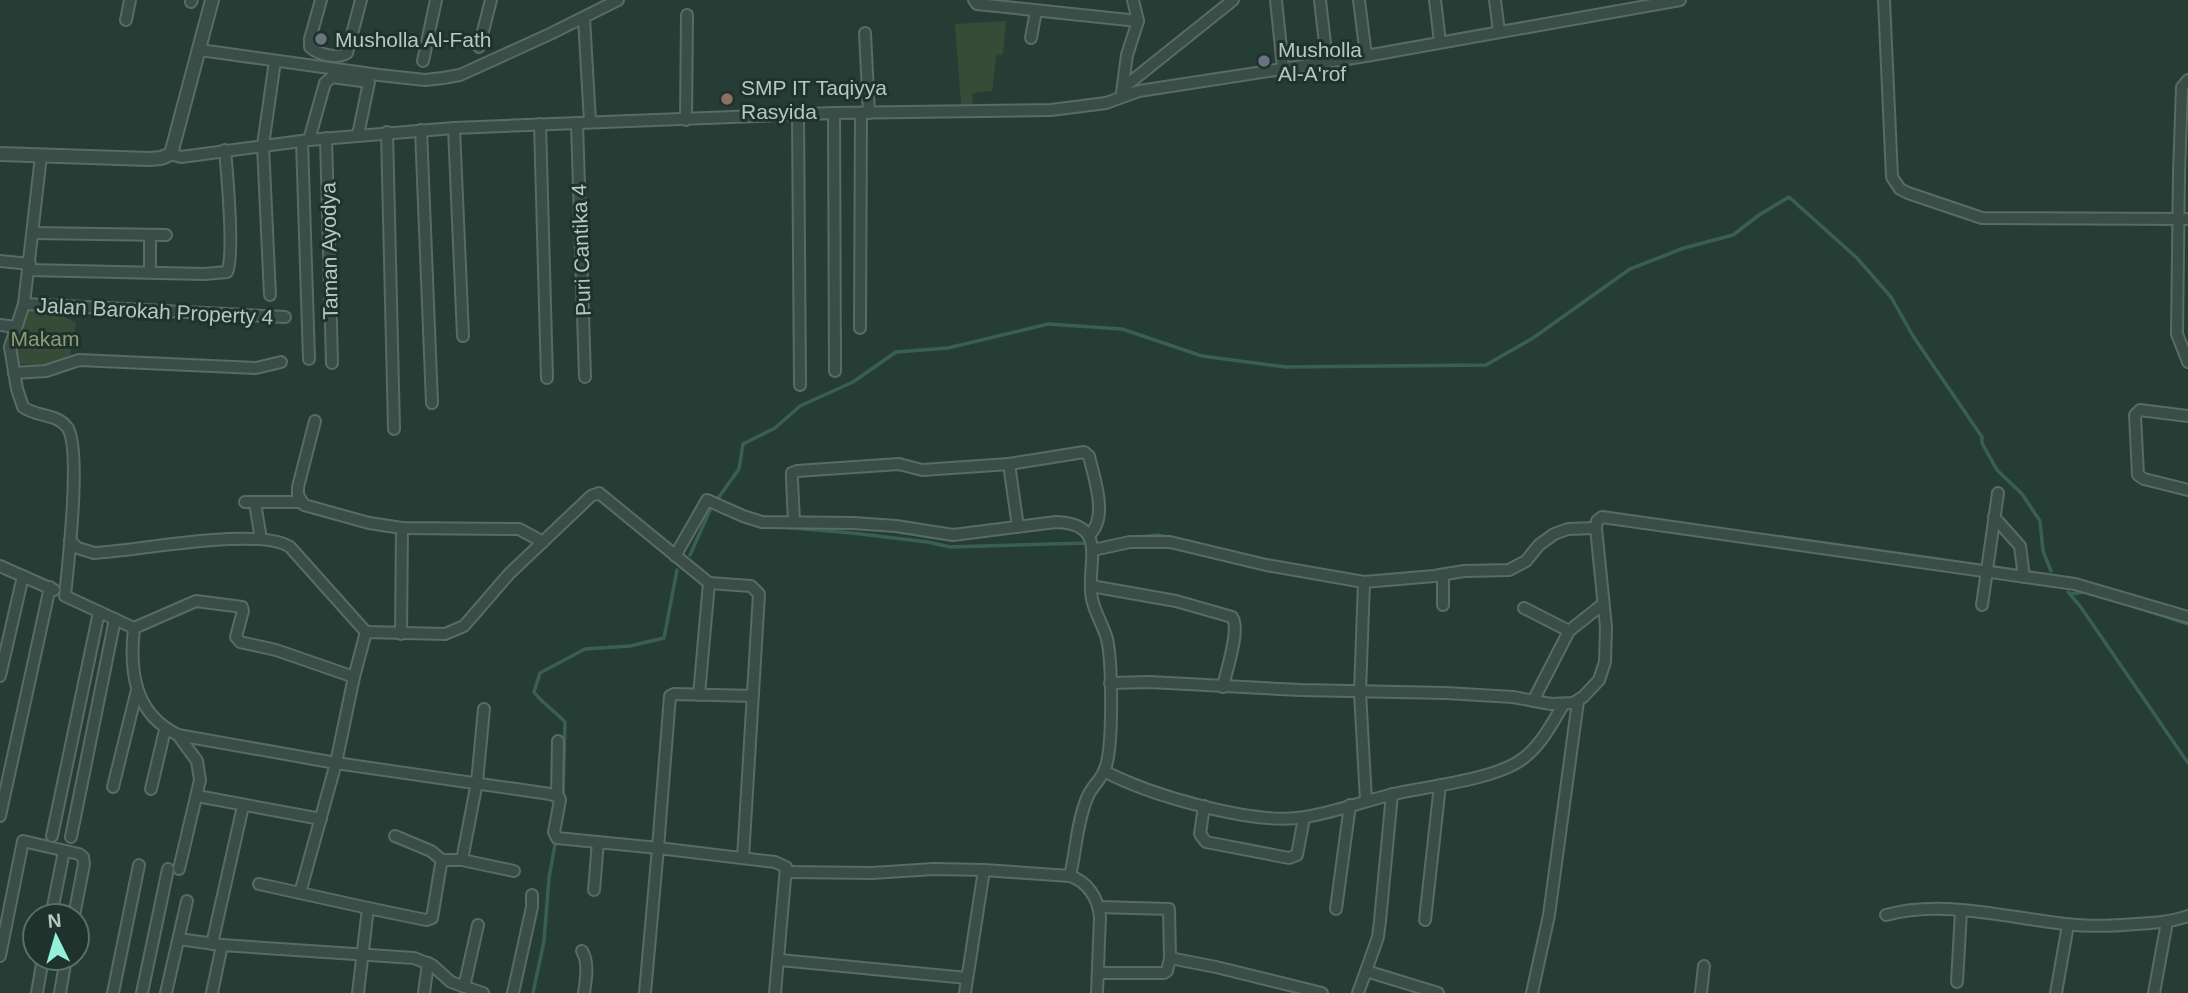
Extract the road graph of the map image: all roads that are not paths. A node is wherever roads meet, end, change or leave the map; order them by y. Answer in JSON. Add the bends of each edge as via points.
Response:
{"nodes":[{"id":1,"x":130,"y":0,"type":"edge"},
{"id":2,"x":212,"y":0,"type":"edge"},
{"id":3,"x":321,"y":0,"type":"edge"},
{"id":4,"x":361,"y":0,"type":"edge"},
{"id":5,"x":436,"y":0,"type":"edge"},
{"id":6,"x":491,"y":0,"type":"edge"},
{"id":7,"x":618,"y":0,"type":"edge"},
{"id":8,"x":974,"y":0,"type":"edge"},
{"id":9,"x":1133,"y":0,"type":"edge"},
{"id":10,"x":1233,"y":0,"type":"edge"},
{"id":11,"x":1276,"y":0,"type":"edge"},
{"id":12,"x":1320,"y":0,"type":"edge"},
{"id":13,"x":1359,"y":0,"type":"edge"},
{"id":14,"x":1435,"y":0,"type":"edge"},
{"id":15,"x":1495,"y":0,"type":"edge"},
{"id":16,"x":1680,"y":0,"type":"edge"},
{"id":17,"x":1884,"y":0,"type":"edge"},
{"id":18,"x":1036,"y":11,"type":"junction"},
{"id":19,"x":687,"y":15,"type":"dead end"},
{"id":20,"x":584,"y":18,"type":"junction"},
{"id":21,"x":126,"y":20,"type":"dead end"},
{"id":22,"x":1138,"y":21,"type":"junction"},
{"id":23,"x":1499,"y":32,"type":"junction"},
{"id":24,"x":865,"y":33,"type":"dead end"},
{"id":25,"x":1031,"y":38,"type":"dead end"},
{"id":26,"x":202,"y":42,"type":"junction"},
{"id":27,"x":1440,"y":42,"type":"junction"},
{"id":28,"x":479,"y":47,"type":"dead end"},
{"id":29,"x":1366,"y":56,"type":"junction"},
{"id":30,"x":275,"y":61,"type":"junction"},
{"id":31,"x":423,"y":61,"type":"dead end"},
{"id":32,"x":1327,"y":61,"type":"junction"},
{"id":33,"x":1283,"y":68,"type":"junction"},
{"id":34,"x":2188,"y":80,"type":"edge"},
{"id":35,"x":1122,"y":93,"type":"junction"},
{"id":36,"x":834,"y":113,"type":"junction"},
{"id":37,"x":865,"y":113,"type":"junction"},
{"id":38,"x":798,"y":115,"type":"junction"},
{"id":39,"x":686,"y":120,"type":"junction"},
{"id":40,"x":590,"y":122,"type":"junction"},
{"id":41,"x":577,"y":123,"type":"junction"},
{"id":42,"x":540,"y":124,"type":"junction"},
{"id":43,"x":454,"y":128,"type":"junction"},
{"id":44,"x":421,"y":130,"type":"junction"},
{"id":45,"x":387,"y":132,"type":"junction"},
{"id":46,"x":358,"y":135,"type":"junction"},
{"id":47,"x":326,"y":138,"type":"junction"},
{"id":48,"x":306,"y":140,"type":"junction"},
{"id":49,"x":263,"y":145,"type":"junction"},
{"id":50,"x":225,"y":150,"type":"junction"},
{"id":51,"x":0,"y":154,"type":"edge"},
{"id":52,"x":171,"y":154,"type":"junction"},
{"id":53,"x":41,"y":156,"type":"junction"},
{"id":54,"x":2183,"y":173,"type":"edge"},
{"id":55,"x":2183,"y":219,"type":"edge"},
{"id":56,"x":33,"y":233,"type":"junction"},
{"id":57,"x":166,"y":235,"type":"dead end"},
{"id":58,"x":150,"y":236,"type":"junction"},
{"id":59,"x":0,"y":261,"type":"edge"},
{"id":60,"x":29,"y":267,"type":"junction"},
{"id":61,"x":150,"y":272,"type":"junction"},
{"id":62,"x":270,"y":295,"type":"dead end"},
{"id":63,"x":24,"y":304,"type":"junction"},
{"id":64,"x":2180,"y":312,"type":"edge"},
{"id":65,"x":285,"y":317,"type":"dead end"},
{"id":66,"x":0,"y":325,"type":"edge"},
{"id":67,"x":16,"y":327,"type":"junction"},
{"id":68,"x":860,"y":328,"type":"dead end"},
{"id":69,"x":463,"y":335,"type":"dead end"},
{"id":70,"x":2183,"y":342,"type":"edge"},
{"id":71,"x":309,"y":359,"type":"dead end"},
{"id":72,"x":281,"y":362,"type":"dead end"},
{"id":73,"x":2188,"y":362,"type":"edge"},
{"id":74,"x":332,"y":363,"type":"dead end"},
{"id":75,"x":835,"y":371,"type":"dead end"},
{"id":76,"x":14,"y":373,"type":"junction"},
{"id":77,"x":585,"y":377,"type":"dead end"},
{"id":78,"x":547,"y":378,"type":"dead end"},
{"id":79,"x":800,"y":385,"type":"dead end"},
{"id":80,"x":432,"y":403,"type":"dead end"},
{"id":81,"x":2188,"y":416,"type":"edge"},
{"id":82,"x":315,"y":421,"type":"dead end"},
{"id":83,"x":394,"y":429,"type":"dead end"},
{"id":84,"x":1009,"y":464,"type":"junction"},
{"id":85,"x":2188,"y":490,"type":"edge"},
{"id":86,"x":1998,"y":493,"type":"dead end"},
{"id":87,"x":301,"y":502,"type":"junction"},
{"id":88,"x":1994,"y":517,"type":"junction"},
{"id":89,"x":794,"y":522,"type":"junction"},
{"id":90,"x":1596,"y":525,"type":"junction"},
{"id":91,"x":402,"y":527,"type":"junction"},
{"id":92,"x":1018,"y":527,"type":"junction"},
{"id":93,"x":261,"y":539,"type":"junction"},
{"id":94,"x":543,"y":542,"type":"junction"},
{"id":95,"x":1092,"y":543,"type":"junction"},
{"id":96,"x":70,"y":546,"type":"junction"},
{"id":97,"x":675,"y":556,"type":"junction"},
{"id":98,"x":0,"y":566,"type":"edge"},
{"id":99,"x":1985,"y":570,"type":"junction"},
{"id":100,"x":1443,"y":575,"type":"junction"},
{"id":101,"x":23,"y":576,"type":"junction"},
{"id":102,"x":2024,"y":577,"type":"junction"},
{"id":103,"x":1364,"y":582,"type":"junction"},
{"id":104,"x":709,"y":583,"type":"junction"},
{"id":105,"x":1091,"y":586,"type":"junction"},
{"id":106,"x":50,"y":587,"type":"junction"},
{"id":107,"x":65,"y":596,"type":"junction"},
{"id":108,"x":1603,"y":604,"type":"junction"},
{"id":109,"x":1443,"y":605,"type":"dead end"},
{"id":110,"x":1982,"y":605,"type":"dead end"},
{"id":111,"x":1524,"y":608,"type":"dead end"},
{"id":112,"x":99,"y":612,"type":"junction"},
{"id":113,"x":2188,"y":617,"type":"edge"},
{"id":114,"x":116,"y":619,"type":"junction"},
{"id":115,"x":134,"y":628,"type":"junction"},
{"id":116,"x":1569,"y":631,"type":"junction"},
{"id":117,"x":366,"y":632,"type":"junction"},
{"id":118,"x":401,"y":634,"type":"junction"},
{"id":119,"x":356,"y":668,"type":"junction"},
{"id":120,"x":0,"y":677,"type":"edge"},
{"id":121,"x":1110,"y":682,"type":"junction"},
{"id":122,"x":1223,"y":687,"type":"junction"},
{"id":123,"x":137,"y":690,"type":"junction"},
{"id":124,"x":1360,"y":692,"type":"junction"},
{"id":125,"x":699,"y":695,"type":"junction"},
{"id":126,"x":752,"y":696,"type":"junction"},
{"id":127,"x":1533,"y":701,"type":"junction"},
{"id":128,"x":1578,"y":701,"type":"junction"},
{"id":129,"x":1563,"y":705,"type":"junction"},
{"id":130,"x":484,"y":709,"type":"dead end"},
{"id":131,"x":165,"y":730,"type":"junction"},
{"id":132,"x":178,"y":735,"type":"junction"},
{"id":133,"x":558,"y":741,"type":"dead end"},
{"id":134,"x":336,"y":763,"type":"junction"},
{"id":135,"x":1104,"y":771,"type":"junction"},
{"id":136,"x":477,"y":782,"type":"junction"},
{"id":137,"x":1440,"y":785,"type":"junction"},
{"id":138,"x":113,"y":787,"type":"dead end"},
{"id":139,"x":151,"y":789,"type":"dead end"},
{"id":140,"x":1392,"y":794,"type":"junction"},
{"id":141,"x":197,"y":796,"type":"junction"},
{"id":142,"x":557,"y":796,"type":"junction"},
{"id":143,"x":1366,"y":800,"type":"junction"},
{"id":144,"x":1350,"y":805,"type":"junction"},
{"id":145,"x":243,"y":806,"type":"junction"},
{"id":146,"x":1204,"y":806,"type":"junction"},
{"id":147,"x":0,"y":816,"type":"edge"},
{"id":148,"x":1304,"y":818,"type":"junction"},
{"id":149,"x":321,"y":819,"type":"junction"},
{"id":150,"x":52,"y":836,"type":"dead end"},
{"id":151,"x":395,"y":836,"type":"dead end"},
{"id":152,"x":71,"y":837,"type":"dead end"},
{"id":153,"x":598,"y":842,"type":"junction"},
{"id":154,"x":658,"y":848,"type":"junction"},
{"id":155,"x":64,"y":851,"type":"junction"},
{"id":156,"x":743,"y":858,"type":"junction"},
{"id":157,"x":461,"y":860,"type":"junction"},
{"id":158,"x":443,"y":861,"type":"junction"},
{"id":159,"x":139,"y":865,"type":"dead end"},
{"id":160,"x":984,"y":870,"type":"junction"},
{"id":161,"x":514,"y":872,"type":"dead end"},
{"id":162,"x":787,"y":872,"type":"junction"},
{"id":163,"x":1070,"y":876,"type":"junction"},
{"id":164,"x":259,"y":884,"type":"dead end"},
{"id":165,"x":594,"y":890,"type":"dead end"},
{"id":166,"x":300,"y":892,"type":"junction"},
{"id":167,"x":531,"y":895,"type":"dead end"},
{"id":168,"x":187,"y":901,"type":"dead end"},
{"id":169,"x":54,"y":902,"type":"edge"},
{"id":170,"x":77,"y":902,"type":"edge"},
{"id":171,"x":1099,"y":907,"type":"junction"},
{"id":172,"x":369,"y":908,"type":"junction"},
{"id":173,"x":1336,"y":909,"type":"dead end"},
{"id":174,"x":1961,"y":911,"type":"junction"},
{"id":175,"x":1886,"y":915,"type":"dead end"},
{"id":176,"x":2188,"y":916,"type":"edge"},
{"id":177,"x":1425,"y":920,"type":"dead end"},
{"id":178,"x":2168,"y":922,"type":"junction"},
{"id":179,"x":478,"y":925,"type":"dead end"},
{"id":180,"x":2068,"y":925,"type":"junction"},
{"id":181,"x":179,"y":939,"type":"junction"},
{"id":182,"x":217,"y":944,"type":"junction"},
{"id":183,"x":582,"y":951,"type":"dead end"},
{"id":184,"x":362,"y":955,"type":"junction"},
{"id":185,"x":0,"y":956,"type":"edge"},
{"id":186,"x":1170,"y":958,"type":"junction"},
{"id":187,"x":780,"y":960,"type":"junction"},
{"id":188,"x":428,"y":963,"type":"junction"},
{"id":189,"x":1704,"y":966,"type":"dead end"},
{"id":190,"x":1366,"y":971,"type":"junction"},
{"id":191,"x":41,"y":972,"type":"edge"},
{"id":192,"x":64,"y":972,"type":"edge"},
{"id":193,"x":1098,"y":973,"type":"junction"},
{"id":194,"x":967,"y":978,"type":"junction"},
{"id":195,"x":1957,"y":982,"type":"dead end"},
{"id":196,"x":464,"y":987,"type":"junction"},
{"id":197,"x":37,"y":993,"type":"edge"},
{"id":198,"x":60,"y":993,"type":"edge"},
{"id":199,"x":113,"y":993,"type":"edge"},
{"id":200,"x":142,"y":993,"type":"edge"},
{"id":201,"x":166,"y":993,"type":"edge"},
{"id":202,"x":212,"y":993,"type":"edge"},
{"id":203,"x":358,"y":993,"type":"edge"},
{"id":204,"x":424,"y":993,"type":"edge"},
{"id":205,"x":483,"y":993,"type":"edge"},
{"id":206,"x":513,"y":993,"type":"edge"},
{"id":207,"x":584,"y":993,"type":"edge"},
{"id":208,"x":645,"y":993,"type":"edge"},
{"id":209,"x":775,"y":993,"type":"edge"},
{"id":210,"x":965,"y":993,"type":"edge"},
{"id":211,"x":1097,"y":993,"type":"edge"},
{"id":212,"x":1322,"y":993,"type":"edge"},
{"id":213,"x":1358,"y":993,"type":"edge"},
{"id":214,"x":1438,"y":993,"type":"edge"},
{"id":215,"x":1532,"y":993,"type":"edge"},
{"id":216,"x":1701,"y":993,"type":"edge"},
{"id":217,"x":2056,"y":993,"type":"edge"},
{"id":218,"x":2154,"y":993,"type":"edge"}],
"edges":[{"from":1,"to":21,"type":"street"},
{"from":2,"to":26,"type":"street"},
{"from":3,"to":4,"type":"street","via":[[310,47],[318,53],[341,56],[347,53]]},
{"from":5,"to":31,"type":"street"},
{"from":6,"to":28,"type":"street"},
{"from":7,"to":20,"type":"street"},
{"from":8,"to":18,"type":"street","via":[[977,5]]},
{"from":9,"to":22,"type":"street"},
{"from":10,"to":35,"type":"street"},
{"from":11,"to":33,"type":"street"},
{"from":12,"to":32,"type":"street"},
{"from":13,"to":29,"type":"street"},
{"from":14,"to":27,"type":"street"},
{"from":15,"to":23,"type":"street"},
{"from":16,"to":23,"type":"street"},
{"from":17,"to":55,"type":"street","via":[[1892,177],[1900,189],[1982,218]]},
{"from":18,"to":22,"type":"street"},
{"from":18,"to":25,"type":"street"},
{"from":19,"to":39,"type":"street"},
{"from":20,"to":30,"type":"street","via":[[460,75],[443,78],[425,80]]},
{"from":20,"to":40,"type":"street"},
{"from":22,"to":35,"type":"street"},
{"from":23,"to":27,"type":"street"},
{"from":24,"to":37,"type":"street"},
{"from":26,"to":30,"type":"street"},
{"from":26,"to":52,"type":"street"},
{"from":27,"to":29,"type":"street"},
{"from":29,"to":32,"type":"street"},
{"from":30,"to":49,"type":"street"},
{"from":32,"to":33,"type":"street"},
{"from":33,"to":35,"type":"street"},
{"from":34,"to":54,"type":"street","via":[[2182,87]]},
{"from":35,"to":37,"type":"street","via":[[1106,103],[1051,110]]},
{"from":36,"to":37,"type":"street"},
{"from":36,"to":38,"type":"street"},
{"from":36,"to":75,"type":"street"},
{"from":37,"to":68,"type":"street"},
{"from":38,"to":39,"type":"street"},
{"from":38,"to":79,"type":"street"},
{"from":39,"to":40,"type":"street"},
{"from":40,"to":41,"type":"street"},
{"from":41,"to":42,"type":"street"},
{"from":41,"to":77,"type":"street","name":"Puri Cantika 4"},
{"from":42,"to":43,"type":"street"},
{"from":42,"to":78,"type":"street"},
{"from":43,"to":44,"type":"street"},
{"from":43,"to":69,"type":"street"},
{"from":44,"to":45,"type":"street"},
{"from":44,"to":80,"type":"street"},
{"from":45,"to":46,"type":"street"},
{"from":45,"to":83,"type":"street"},
{"from":46,"to":47,"type":"street"},
{"from":46,"to":48,"type":"street","via":[[369,82],[331,77]]},
{"from":47,"to":48,"type":"street"},
{"from":47,"to":74,"type":"street","name":"Taman Ayodya"},
{"from":48,"to":49,"type":"street"},
{"from":48,"to":71,"type":"street"},
{"from":49,"to":50,"type":"street"},
{"from":49,"to":62,"type":"street"},
{"from":50,"to":52,"type":"street","via":[[181,157]]},
{"from":50,"to":61,"type":"street","via":[[230,231],[227,272]]},
{"from":51,"to":53,"type":"street"},
{"from":52,"to":53,"type":"street","via":[[149,159]]},
{"from":53,"to":56,"type":"street"},
{"from":54,"to":55,"type":"street"},
{"from":55,"to":64,"type":"street"},
{"from":56,"to":58,"type":"street"},
{"from":56,"to":60,"type":"street"},
{"from":57,"to":58,"type":"street"},
{"from":58,"to":61,"type":"street"},
{"from":59,"to":60,"type":"street"},
{"from":60,"to":61,"type":"street"},
{"from":60,"to":63,"type":"street"},
{"from":63,"to":65,"type":"street","name":"Jalan Barokah Property 4"},
{"from":63,"to":67,"type":"street"},
{"from":64,"to":70,"type":"street"},
{"from":66,"to":67,"type":"street"},
{"from":67,"to":76,"type":"street","via":[[10,347]]},
{"from":70,"to":73,"type":"street"},
{"from":72,"to":76,"type":"street","via":[[256,368],[79,360],[46,371]]},
{"from":76,"to":96,"type":"street","via":[[23,407],[62,422],[72,437]]},
{"from":81,"to":85,"type":"street","via":[[2140,410],[2135,415],[2138,475]]},
{"from":82,"to":87,"type":"street","via":[[298,486]]},
{"from":84,"to":89,"type":"street","via":[[922,470],[899,464],[797,471],[792,473]]},
{"from":84,"to":92,"type":"street"},
{"from":84,"to":95,"type":"street","via":[[1087,453],[1099,515]]},
{"from":86,"to":88,"type":"street"},
{"from":87,"to":91,"type":"street","via":[[319,511]]},
{"from":87,"to":93,"type":"street","via":[[250,502]]},
{"from":88,"to":99,"type":"street"},
{"from":88,"to":102,"type":"street","via":[[2020,546]]},
{"from":89,"to":92,"type":"street","via":[[885,525],[953,536]]},
{"from":89,"to":97,"type":"street","via":[[762,522],[707,500]]},
{"from":90,"to":99,"type":"street","via":[[1602,517],[1620,518]]},
{"from":90,"to":100,"type":"street","via":[[1554,534],[1517,568]]},
{"from":90,"to":108,"type":"street"},
{"from":91,"to":94,"type":"street","via":[[516,528]]},
{"from":91,"to":118,"type":"street"},
{"from":92,"to":95,"type":"street","via":[[1063,522],[1072,524]]},
{"from":93,"to":96,"type":"street","via":[[94,553]]},
{"from":93,"to":117,"type":"street","via":[[290,547]]},
{"from":94,"to":97,"type":"street","via":[[596,492]]},
{"from":94,"to":118,"type":"street","via":[[464,626],[444,634]]},
{"from":95,"to":103,"type":"street","via":[[1170,542]]},
{"from":95,"to":105,"type":"street"},
{"from":96,"to":107,"type":"street"},
{"from":97,"to":104,"type":"street"},
{"from":98,"to":101,"type":"street"},
{"from":99,"to":102,"type":"street"},
{"from":99,"to":110,"type":"street"},
{"from":100,"to":103,"type":"street"},
{"from":100,"to":109,"type":"street"},
{"from":101,"to":106,"type":"street"},
{"from":101,"to":120,"type":"street"},
{"from":102,"to":113,"type":"street","via":[[2075,584]]},
{"from":103,"to":124,"type":"street"},
{"from":104,"to":125,"type":"street"},
{"from":104,"to":126,"type":"street","via":[[751,586],[759,594]]},
{"from":105,"to":121,"type":"street","via":[[1107,639]]},
{"from":105,"to":122,"type":"street","via":[[1176,601],[1232,617],[1236,631]]},
{"from":106,"to":107,"type":"street"},
{"from":106,"to":147,"type":"street"},
{"from":107,"to":112,"type":"street"},
{"from":108,"to":116,"type":"street"},
{"from":108,"to":128,"type":"street","via":[[1603,670],[1600,680]]},
{"from":111,"to":116,"type":"street"},
{"from":112,"to":114,"type":"street"},
{"from":112,"to":150,"type":"street"},
{"from":114,"to":115,"type":"street"},
{"from":114,"to":152,"type":"street"},
{"from":115,"to":119,"type":"street","via":[[196,601],[242,607],[236,637],[240,642]]},
{"from":115,"to":123,"type":"street"},
{"from":116,"to":127,"type":"street"},
{"from":117,"to":118,"type":"street"},
{"from":117,"to":119,"type":"street"},
{"from":119,"to":134,"type":"street"},
{"from":121,"to":122,"type":"street"},
{"from":121,"to":135,"type":"street"},
{"from":122,"to":124,"type":"street"},
{"from":123,"to":131,"type":"street","via":[[148,712]]},
{"from":123,"to":138,"type":"street"},
{"from":124,"to":127,"type":"street"},
{"from":124,"to":143,"type":"street"},
{"from":125,"to":126,"type":"street"},
{"from":125,"to":154,"type":"street","via":[[672,694],[668,700]]},
{"from":126,"to":156,"type":"street"},
{"from":127,"to":129,"type":"street"},
{"from":128,"to":129,"type":"street"},
{"from":128,"to":215,"type":"street"},
{"from":129,"to":137,"type":"street","via":[[1523,759],[1502,770]]},
{"from":130,"to":136,"type":"street"},
{"from":131,"to":132,"type":"street"},
{"from":131,"to":139,"type":"street"},
{"from":132,"to":134,"type":"street"},
{"from":132,"to":141,"type":"street","via":[[197,761]]},
{"from":133,"to":142,"type":"street"},
{"from":134,"to":136,"type":"street"},
{"from":134,"to":149,"type":"street"},
{"from":135,"to":146,"type":"street","via":[[1136,786]]},
{"from":135,"to":163,"type":"street","via":[[1086,799]]},
{"from":136,"to":142,"type":"street"},
{"from":136,"to":157,"type":"street"},
{"from":137,"to":140,"type":"street"},
{"from":137,"to":177,"type":"street"},
{"from":140,"to":143,"type":"street"},
{"from":140,"to":190,"type":"street","via":[[1378,937]]},
{"from":141,"to":145,"type":"street"},
{"from":141,"to":200,"type":"street"},
{"from":142,"to":153,"type":"street","via":[[556,838]]},
{"from":143,"to":144,"type":"street"},
{"from":144,"to":148,"type":"street"},
{"from":144,"to":173,"type":"street"},
{"from":145,"to":149,"type":"street"},
{"from":145,"to":182,"type":"street"},
{"from":146,"to":148,"type":"street"},
{"from":146,"to":148,"type":"street","via":[[1200,834],[1206,842],[1289,858],[1297,855]]},
{"from":149,"to":166,"type":"street"},
{"from":151,"to":158,"type":"street"},
{"from":153,"to":154,"type":"street"},
{"from":153,"to":165,"type":"street"},
{"from":154,"to":156,"type":"street"},
{"from":154,"to":208,"type":"street"},
{"from":155,"to":169,"type":"street"},
{"from":155,"to":170,"type":"street","via":[[85,860]]},
{"from":155,"to":185,"type":"street","via":[[23,842]]},
{"from":156,"to":162,"type":"street","via":[[775,862]]},
{"from":157,"to":158,"type":"street"},
{"from":157,"to":161,"type":"street"},
{"from":158,"to":172,"type":"street","via":[[431,919]]},
{"from":159,"to":199,"type":"street"},
{"from":160,"to":162,"type":"street"},
{"from":160,"to":163,"type":"street"},
{"from":160,"to":194,"type":"street"},
{"from":162,"to":187,"type":"street"},
{"from":163,"to":171,"type":"street","via":[[1082,881]]},
{"from":164,"to":166,"type":"street"},
{"from":166,"to":172,"type":"street"},
{"from":167,"to":206,"type":"street"},
{"from":168,"to":181,"type":"street"},
{"from":171,"to":186,"type":"street","via":[[1170,910]]},
{"from":171,"to":193,"type":"street"},
{"from":172,"to":184,"type":"street"},
{"from":174,"to":175,"type":"street","via":[[1917,909]]},
{"from":174,"to":180,"type":"street"},
{"from":174,"to":195,"type":"street"},
{"from":176,"to":178,"type":"street"},
{"from":178,"to":180,"type":"street"},
{"from":178,"to":218,"type":"street"},
{"from":179,"to":196,"type":"street"},
{"from":180,"to":217,"type":"street"},
{"from":181,"to":182,"type":"street"},
{"from":181,"to":201,"type":"street"},
{"from":182,"to":184,"type":"street"},
{"from":182,"to":202,"type":"street"},
{"from":183,"to":207,"type":"street"},
{"from":184,"to":188,"type":"street"},
{"from":184,"to":203,"type":"street"},
{"from":186,"to":193,"type":"street","via":[[1164,973]]},
{"from":186,"to":212,"type":"street"},
{"from":187,"to":194,"type":"street"},
{"from":187,"to":209,"type":"street"},
{"from":188,"to":196,"type":"street"},
{"from":188,"to":204,"type":"street"},
{"from":189,"to":216,"type":"street"},
{"from":190,"to":213,"type":"street"},
{"from":190,"to":214,"type":"street"},
{"from":191,"to":197,"type":"street"},
{"from":192,"to":198,"type":"street"},
{"from":193,"to":211,"type":"street"},
{"from":194,"to":210,"type":"street"},
{"from":196,"to":205,"type":"street"}]}
